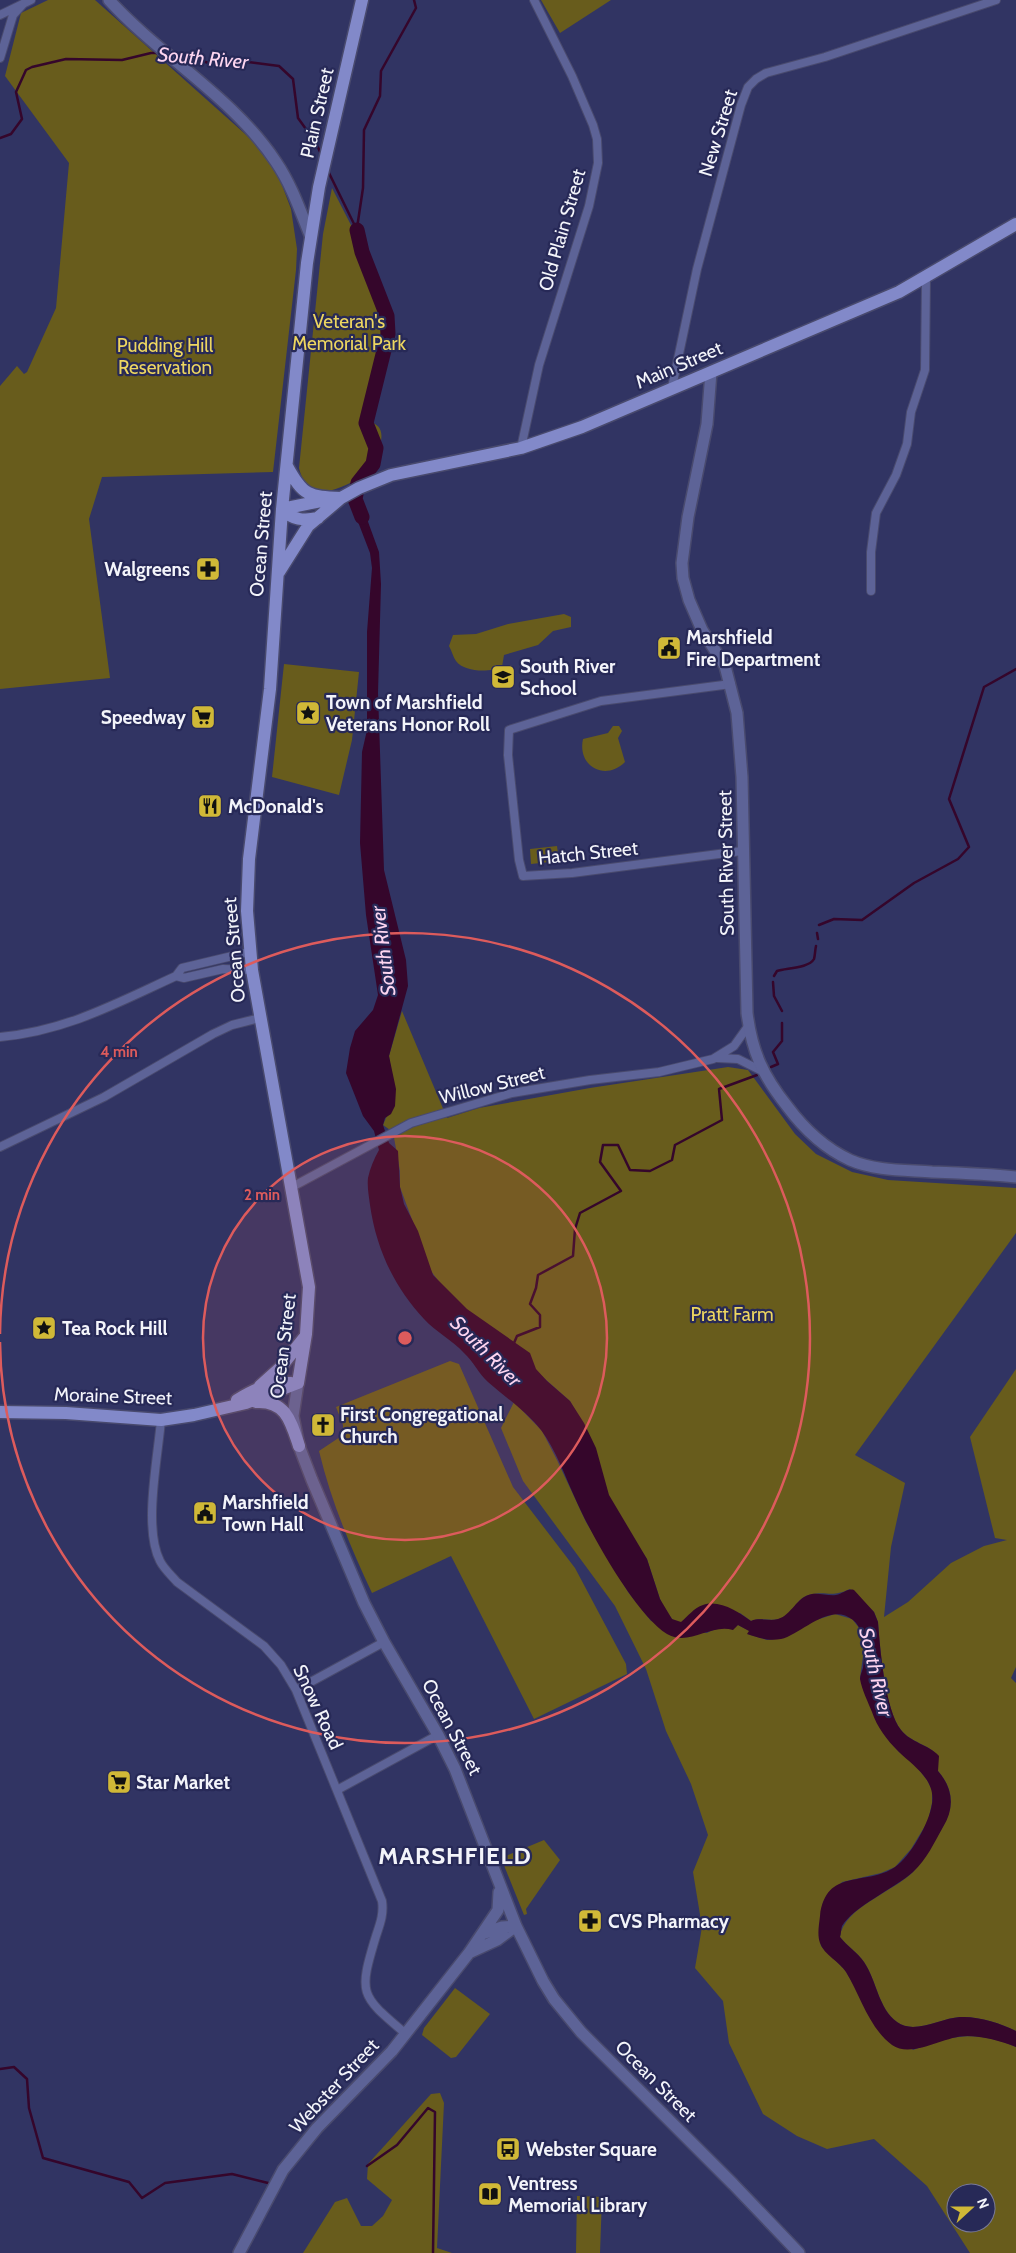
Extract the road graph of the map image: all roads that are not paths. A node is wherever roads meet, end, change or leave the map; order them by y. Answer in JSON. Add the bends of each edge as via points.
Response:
{"nodes":[{"id":1,"x":109,"y":0,"type":"edge"},
{"id":2,"x":362,"y":0,"type":"edge"},
{"id":3,"x":534,"y":0,"type":"edge"},
{"id":4,"x":996,"y":0,"type":"edge"},
{"id":5,"x":27,"y":2,"type":"edge"},
{"id":6,"x":0,"y":16,"type":"edge"},
{"id":7,"x":0,"y":58,"type":"edge"},
{"id":8,"x":1016,"y":224,"type":"edge"},
{"id":9,"x":310,"y":235,"type":"junction"},
{"id":10,"x":926,"y":278,"type":"junction"},
{"id":11,"x":711,"y":372,"type":"junction"},
{"id":12,"x":672,"y":387,"type":"junction"},
{"id":13,"x":520,"y":448,"type":"junction"},
{"id":14,"x":287,"y":466,"type":"junction"},
{"id":15,"x":349,"y":493,"type":"junction"},
{"id":16,"x":282,"y":509,"type":"junction"},
{"id":17,"x":319,"y":518,"type":"junction"},
{"id":18,"x":278,"y":574,"type":"junction"},
{"id":19,"x":871,"y":591,"type":"dead end"},
{"id":20,"x":731,"y":684,"type":"junction"},
{"id":21,"x":742,"y":851,"type":"junction"},
{"id":22,"x":249,"y":952,"type":"junction"},
{"id":23,"x":252,"y":970,"type":"junction"},
{"id":24,"x":176,"y":976,"type":"junction"},
{"id":25,"x":260,"y":1018,"type":"junction"},
{"id":26,"x":749,"y":1025,"type":"junction"},
{"id":27,"x":0,"y":1036,"type":"edge"},
{"id":28,"x":713,"y":1059,"type":"junction"},
{"id":29,"x":762,"y":1071,"type":"junction"},
{"id":30,"x":0,"y":1147,"type":"edge"},
{"id":31,"x":1016,"y":1177,"type":"edge"},
{"id":32,"x":292,"y":1187,"type":"junction"},
{"id":33,"x":306,"y":1334,"type":"junction"},
{"id":34,"x":298,"y":1383,"type":"junction"},
{"id":35,"x":259,"y":1387,"type":"junction"},
{"id":36,"x":246,"y":1403,"type":"junction"},
{"id":37,"x":224,"y":1408,"type":"junction"},
{"id":38,"x":0,"y":1412,"type":"edge"},
{"id":39,"x":161,"y":1420,"type":"junction"},
{"id":40,"x":299,"y":1446,"type":"junction"},
{"id":41,"x":384,"y":1642,"type":"junction"},
{"id":42,"x":296,"y":1690,"type":"junction"},
{"id":43,"x":438,"y":1735,"type":"junction"},
{"id":44,"x":337,"y":1790,"type":"junction"},
{"id":45,"x":499,"y":1884,"type":"junction"},
{"id":46,"x":516,"y":1926,"type":"junction"},
{"id":47,"x":482,"y":1934,"type":"junction"},
{"id":48,"x":469,"y":1953,"type":"junction"},
{"id":49,"x":406,"y":2034,"type":"junction"},
{"id":50,"x":239,"y":2253,"type":"edge"},
{"id":51,"x":799,"y":2253,"type":"edge"}],
"edges":[{"from":1,"to":9,"type":"street","via":[[233,112],[268,150],[284,175]]},
{"from":2,"to":9,"type":"main road","name":"Plain Street"},
{"from":3,"to":13,"type":"street","name":"Old Plain Street","via":[[590,117],[597,139],[598,163],[589,206],[537,375]]},
{"from":4,"to":12,"type":"street","name":"New Street","via":[[825,57],[766,73],[752,83],[741,105],[696,269]]},
{"from":5,"to":6,"type":"street"},
{"from":5,"to":7,"type":"street","via":[[13,15]]},
{"from":8,"to":10,"type":"main road","name":"Main Street"},
{"from":9,"to":14,"type":"main road","name":"Ocean Street"},
{"from":10,"to":11,"type":"main road","name":"Main Street"},
{"from":10,"to":19,"type":"street","via":[[925,370],[911,412],[907,444],[896,475],[876,513],[870,552]]},
{"from":11,"to":12,"type":"main road","name":"Main Street"},
{"from":11,"to":20,"type":"street","name":"South River Street","via":[[707,424],[685,533],[683,570],[692,610],[725,666]]},
{"from":12,"to":13,"type":"main road","name":"Main Street","via":[[582,427]]},
{"from":13,"to":15,"type":"main road","name":"Main Street","via":[[410,470]]},
{"from":14,"to":15,"type":"main road","via":[[297,483],[314,497]]},
{"from":14,"to":16,"type":"main road","name":"Ocean Street"},
{"from":15,"to":16,"type":"main road","name":"Main Street"},
{"from":15,"to":17,"type":"main road","name":"Main Street"},
{"from":16,"to":17,"type":"main road","via":[[291,518]]},
{"from":16,"to":18,"type":"main road","name":"Ocean Street"},
{"from":17,"to":18,"type":"main road","name":"Main Street","via":[[308,526]]},
{"from":18,"to":22,"type":"main road","name":"Ocean Street","via":[[270,689],[249,859]]},
{"from":20,"to":21,"type":"street","name":"South River Street","via":[[741,752]]},
{"from":20,"to":21,"type":"street","name":"Hatch Street","via":[[601,701],[509,730],[508,755],[523,876],[572,873]]},
{"from":21,"to":26,"type":"street","name":"South River Street"},
{"from":22,"to":23,"type":"main road","name":"Ocean Street"},
{"from":22,"to":24,"type":"street","via":[[182,968]]},
{"from":23,"to":24,"type":"street","via":[[223,969],[184,978]]},
{"from":23,"to":25,"type":"main road","name":"Ocean Street"},
{"from":24,"to":27,"type":"street","via":[[82,1020],[42,1031]]},
{"from":25,"to":30,"type":"street","via":[[213,1034],[104,1097]]},
{"from":25,"to":32,"type":"main road","name":"Ocean Street"},
{"from":26,"to":28,"type":"street","name":"Willow Street","via":[[734,1046]]},
{"from":26,"to":29,"type":"street","name":"South River Street"},
{"from":28,"to":29,"type":"street","name":"Willow Street","via":[[738,1059]]},
{"from":28,"to":32,"type":"street","name":"Willow Street","via":[[659,1072],[512,1093],[424,1118]]},
{"from":29,"to":31,"type":"street","name":"South River Street","via":[[811,1134],[852,1160],[876,1168]]},
{"from":32,"to":33,"type":"main road","name":"Ocean Street","via":[[309,1287]]},
{"from":33,"to":34,"type":"main road","name":"Ocean Street"},
{"from":33,"to":35,"type":"main road","via":[[284,1364]]},
{"from":34,"to":35,"type":"main road","name":"Moraine Street","via":[[272,1383]]},
{"from":34,"to":36,"type":"main road","name":"Moraine Street"},
{"from":34,"to":40,"type":"street","name":"Ocean Street","via":[[293,1416]]},
{"from":35,"to":37,"type":"main road","name":"Moraine Street"},
{"from":36,"to":37,"type":"main road","name":"Moraine Street"},
{"from":36,"to":40,"type":"main road","via":[[270,1402],[282,1409]]},
{"from":37,"to":39,"type":"main road","name":"Moraine Street"},
{"from":38,"to":39,"type":"main road","name":"Moraine Street"},
{"from":39,"to":42,"type":"street","name":"Snow Road","via":[[152,1513],[160,1562],[196,1598],[264,1646],[281,1665]]},
{"from":40,"to":41,"type":"street","name":"Ocean Street","via":[[364,1603]]},
{"from":41,"to":42,"type":"street"},
{"from":41,"to":43,"type":"street","name":"Ocean Street"},
{"from":42,"to":44,"type":"street","name":"Snow Road"},
{"from":43,"to":44,"type":"street"},
{"from":43,"to":45,"type":"street","name":"Ocean Street","via":[[455,1769]]},
{"from":44,"to":49,"type":"street","name":"Snow Road","via":[[382,1901],[382,1918],[367,1966],[366,1994],[376,2009]]},
{"from":45,"to":46,"type":"street","name":"Ocean Street"},
{"from":45,"to":47,"type":"street","name":"Webster Street","via":[[498,1910]]},
{"from":46,"to":47,"type":"street","via":[[502,1926]]},
{"from":46,"to":48,"type":"street","name":"Webster Street","via":[[497,1940]]},
{"from":46,"to":51,"type":"street","name":"Ocean Street","via":[[554,1999],[581,2032]]},
{"from":47,"to":48,"type":"street","name":"Webster Street"},
{"from":48,"to":49,"type":"street","name":"Webster Street"},
{"from":49,"to":50,"type":"street","name":"Webster Street","via":[[290,2161]]}]}
